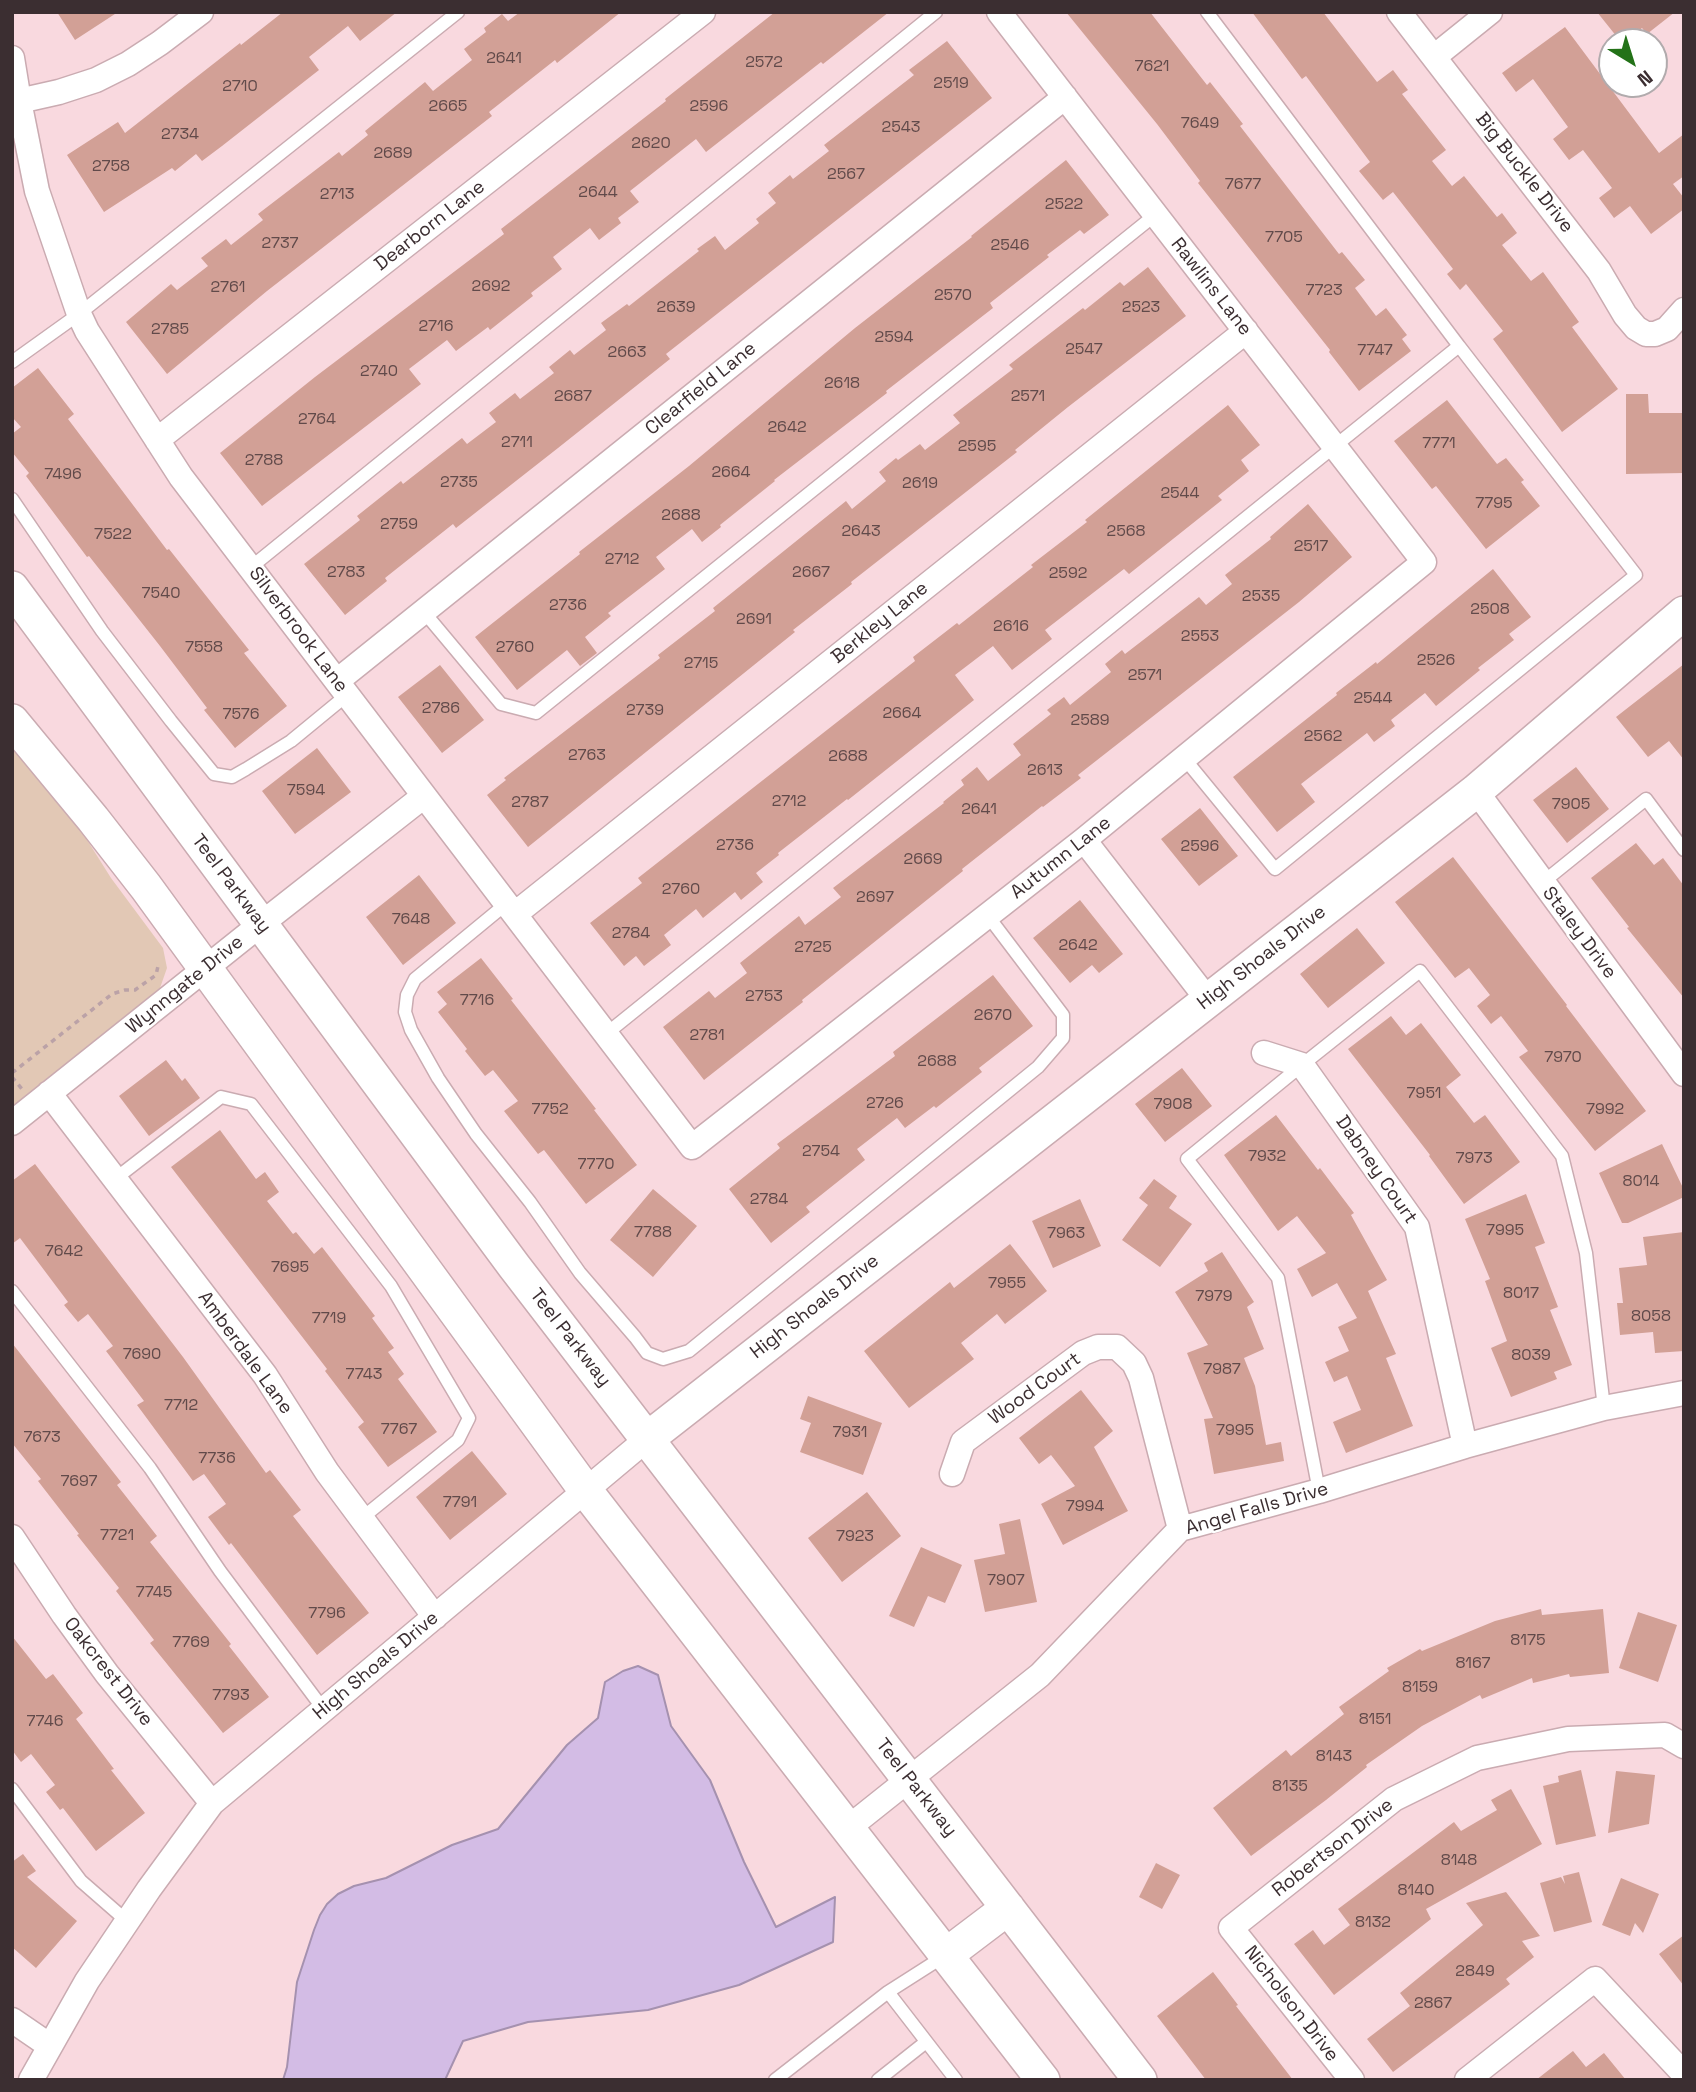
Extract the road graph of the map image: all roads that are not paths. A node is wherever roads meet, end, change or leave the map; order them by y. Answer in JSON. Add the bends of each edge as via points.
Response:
{"nodes":[{"id":1,"x":201,"y":12,"type":"edge"},
{"id":2,"x":458,"y":12,"type":"edge"},
{"id":3,"x":702,"y":12,"type":"edge"},
{"id":4,"x":936,"y":12,"type":"edge"},
{"id":5,"x":999,"y":12,"type":"edge"},
{"id":6,"x":1207,"y":12,"type":"edge"},
{"id":7,"x":1399,"y":12,"type":"edge"},
{"id":8,"x":1490,"y":12,"type":"edge"},
{"id":9,"x":1434,"y":57,"type":"junction"},
{"id":10,"x":12,"y":58,"type":"edge"},
{"id":11,"x":1065,"y":97,"type":"junction"},
{"id":12,"x":19,"y":100,"type":"junction"},
{"id":13,"x":1156,"y":215,"type":"junction"},
{"id":14,"x":1684,"y":310,"type":"edge"},
{"id":15,"x":79,"y":314,"type":"junction"},
{"id":16,"x":1246,"y":331,"type":"junction"},
{"id":17,"x":1459,"y":346,"type":"junction"},
{"id":18,"x":12,"y":362,"type":"edge"},
{"id":19,"x":157,"y":440,"type":"junction"},
{"id":20,"x":1334,"y":446,"type":"junction"},
{"id":21,"x":12,"y":499,"type":"edge"},
{"id":22,"x":1424,"y":562,"type":"joint"},
{"id":23,"x":250,"y":568,"type":"junction"},
{"id":24,"x":12,"y":588,"type":"edge"},
{"id":25,"x":424,"y":612,"type":"junction"},
{"id":26,"x":1684,"y":612,"type":"edge"},
{"id":27,"x":342,"y":688,"type":"junction"},
{"id":28,"x":12,"y":721,"type":"edge"},
{"id":29,"x":1184,"y":758,"type":"junction"},
{"id":30,"x":1476,"y":791,"type":"junction"},
{"id":31,"x":424,"y":796,"type":"junction"},
{"id":32,"x":1084,"y":841,"type":"junction"},
{"id":33,"x":1684,"y":850,"type":"edge"},
{"id":34,"x":1542,"y":883,"type":"junction"},
{"id":35,"x":511,"y":909,"type":"junction"},
{"id":36,"x":988,"y":916,"type":"junction"},
{"id":37,"x":261,"y":924,"type":"junction"},
{"id":38,"x":206,"y":969,"type":"junction"},
{"id":39,"x":1208,"y":1000,"type":"junction"},
{"id":40,"x":606,"y":1034,"type":"junction"},
{"id":41,"x":1264,"y":1054,"type":"dead end"},
{"id":42,"x":1301,"y":1065,"type":"junction"},
{"id":43,"x":1684,"y":1074,"type":"edge"},
{"id":44,"x":50,"y":1093,"type":"junction"},
{"id":45,"x":12,"y":1123,"type":"edge"},
{"id":46,"x":692,"y":1147,"type":"joint"},
{"id":47,"x":115,"y":1179,"type":"junction"},
{"id":48,"x":12,"y":1291,"type":"edge"},
{"id":49,"x":1684,"y":1394,"type":"edge"},
{"id":50,"x":1604,"y":1408,"type":"junction"},
{"id":51,"x":647,"y":1439,"type":"junction"},
{"id":52,"x":1465,"y":1446,"type":"junction"},
{"id":53,"x":952,"y":1474,"type":"dead end"},
{"id":54,"x":586,"y":1491,"type":"junction"},
{"id":55,"x":1319,"y":1491,"type":"junction"},
{"id":56,"x":362,"y":1518,"type":"junction"},
{"id":57,"x":1180,"y":1529,"type":"junction"},
{"id":58,"x":12,"y":1537,"type":"edge"},
{"id":59,"x":435,"y":1617,"type":"junction"},
{"id":60,"x":324,"y":1710,"type":"junction"},
{"id":61,"x":1684,"y":1746,"type":"edge"},
{"id":62,"x":909,"y":1779,"type":"junction"},
{"id":63,"x":12,"y":1789,"type":"edge"},
{"id":64,"x":212,"y":1803,"type":"junction"},
{"id":65,"x":848,"y":1828,"type":"junction"},
{"id":66,"x":1008,"y":1908,"type":"junction"},
{"id":67,"x":128,"y":1922,"type":"junction"},
{"id":68,"x":1231,"y":1928,"type":"joint"},
{"id":69,"x":946,"y":1955,"type":"junction"},
{"id":70,"x":888,"y":1992,"type":"junction"},
{"id":71,"x":12,"y":2020,"type":"edge"},
{"id":72,"x":926,"y":2042,"type":"junction"},
{"id":73,"x":50,"y":2046,"type":"junction"},
{"id":74,"x":1684,"y":2074,"type":"edge"},
{"id":75,"x":31,"y":2080,"type":"edge"},
{"id":76,"x":775,"y":2080,"type":"edge"},
{"id":77,"x":878,"y":2080,"type":"edge"},
{"id":78,"x":956,"y":2080,"type":"edge"},
{"id":79,"x":1043,"y":2080,"type":"edge"},
{"id":80,"x":1140,"y":2080,"type":"edge"},
{"id":81,"x":1352,"y":2080,"type":"edge"},
{"id":82,"x":1467,"y":2080,"type":"edge"}],
"edges":[{"from":1,"to":12,"type":"street","via":[[128,64],[96,80]]},
{"from":2,"to":15,"type":"lane"},
{"from":3,"to":19,"type":"street","name":"Dearborn Lane"},
{"from":4,"to":23,"type":"lane"},
{"from":5,"to":11,"type":"street","name":"Rawlins Lane"},
{"from":6,"to":17,"type":"lane"},
{"from":7,"to":9,"type":"street","name":"Big Buckle Drive"},
{"from":8,"to":9,"type":"street"},
{"from":9,"to":14,"type":"street","name":"Big Buckle Drive","via":[[1599,271],[1636,328],[1654,334],[1667,329]]},
{"from":10,"to":12,"type":"street","name":"Silverbrook Lane"},
{"from":11,"to":13,"type":"street","name":"Rawlins Lane"},
{"from":11,"to":25,"type":"street","name":"Clearfield Lane"},
{"from":12,"to":15,"type":"street","name":"Silverbrook Lane","via":[[37,191]]},
{"from":13,"to":16,"type":"street","name":"Rawlins Lane"},
{"from":13,"to":25,"type":"lane","via":[[536,713],[501,704]]},
{"from":15,"to":18,"type":"lane"},
{"from":15,"to":19,"type":"street","name":"Silverbrook Lane"},
{"from":16,"to":20,"type":"street","name":"Rawlins Lane"},
{"from":16,"to":35,"type":"street","name":"Berkley Lane"},
{"from":17,"to":20,"type":"lane"},
{"from":17,"to":29,"type":"lane","via":[[1636,575],[1275,869]]},
{"from":19,"to":23,"type":"street","name":"Silverbrook Lane"},
{"from":20,"to":22,"type":"street","name":"Rawlins Lane"},
{"from":20,"to":40,"type":"lane"},
{"from":21,"to":27,"type":"lane","via":[[102,631],[214,774],[232,777],[291,741]]},
{"from":22,"to":29,"type":"street","name":"Autumn Lane"},
{"from":23,"to":27,"type":"street","name":"Silverbrook Lane"},
{"from":24,"to":37,"type":"main road","name":"Teel Parkway"},
{"from":25,"to":27,"type":"street","name":"Clearfield Lane"},
{"from":26,"to":30,"type":"main road","name":"High Shoals Drive"},
{"from":27,"to":31,"type":"street","name":"Silverbrook Lane"},
{"from":28,"to":38,"type":"main road"},
{"from":29,"to":32,"type":"street","name":"Autumn Lane"},
{"from":30,"to":34,"type":"street","name":"Staley Drive"},
{"from":30,"to":39,"type":"main road","name":"High Shoals Drive"},
{"from":31,"to":35,"type":"street","name":"Silverbrook Lane"},
{"from":31,"to":37,"type":"street","name":"Wynngate Drive"},
{"from":32,"to":36,"type":"street","name":"Autumn Lane"},
{"from":32,"to":39,"type":"street"},
{"from":33,"to":34,"type":"lane","via":[[1646,799]]},
{"from":34,"to":43,"type":"street","name":"Staley Drive"},
{"from":35,"to":36,"type":"lane","via":[[415,979],[405,1012],[411,1030],[476,1134],[580,1273],[647,1353],[663,1359],[689,1351],[1038,1067],[1062,1038],[1063,1015]]},
{"from":35,"to":40,"type":"street","name":"Silverbrook Lane"},
{"from":36,"to":46,"type":"street","name":"Autumn Lane"},
{"from":37,"to":38,"type":"street","name":"Wynngate Drive"},
{"from":37,"to":51,"type":"main road","name":"Teel Parkway"},
{"from":38,"to":44,"type":"street","name":"Wynngate Drive"},
{"from":38,"to":54,"type":"main road"},
{"from":39,"to":51,"type":"main road","name":"High Shoals Drive"},
{"from":40,"to":46,"type":"street","name":"Silverbrook Lane"},
{"from":41,"to":42,"type":"street"},
{"from":42,"to":50,"type":"lane","via":[[1420,971],[1562,1156],[1586,1253]]},
{"from":42,"to":52,"type":"street","name":"Dabney Court","via":[[1417,1227]]},
{"from":42,"to":55,"type":"lane","via":[[1187,1159],[1278,1278]]},
{"from":44,"to":45,"type":"street","name":"Wynngate Drive"},
{"from":44,"to":47,"type":"street","name":"Amberdale Lane"},
{"from":47,"to":56,"type":"street","name":"Amberdale Lane","via":[[265,1375]]},
{"from":47,"to":56,"type":"lane","via":[[221,1097],[251,1104],[391,1286],[469,1418],[458,1440]]},
{"from":48,"to":60,"type":"lane","via":[[150,1468]]},
{"from":49,"to":50,"type":"street","name":"Angel Falls Drive"},
{"from":50,"to":52,"type":"street","name":"Angel Falls Drive"},
{"from":51,"to":54,"type":"street","name":"High Shoals Drive"},
{"from":51,"to":62,"type":"main road","name":"Teel Parkway"},
{"from":52,"to":55,"type":"street","name":"Angel Falls Drive"},
{"from":53,"to":57,"type":"street","name":"Wood Court","via":[[963,1442],[1083,1353],[1117,1347],[1134,1363],[1141,1378]]},
{"from":54,"to":59,"type":"street","name":"High Shoals Drive"},
{"from":54,"to":65,"type":"main road"},
{"from":55,"to":57,"type":"street","name":"Angel Falls Drive"},
{"from":56,"to":59,"type":"street","name":"Amberdale Lane"},
{"from":57,"to":62,"type":"street","name":"Angel Falls Drive","via":[[1040,1675]]},
{"from":58,"to":64,"type":"street","name":"Oakcrest Drive","via":[[107,1674]]},
{"from":59,"to":60,"type":"street","name":"High Shoals Drive"},
{"from":60,"to":64,"type":"street","name":"High Shoals Drive"},
{"from":61,"to":68,"type":"street","name":"Robertson Drive","via":[[1665,1735],[1568,1739],[1477,1758],[1394,1799]]},
{"from":62,"to":65,"type":"street","name":"Angel Falls Drive"},
{"from":62,"to":66,"type":"main road","name":"Teel Parkway"},
{"from":63,"to":67,"type":"lane","via":[[81,1881]]},
{"from":64,"to":67,"type":"street","name":"High Shoals Drive"},
{"from":65,"to":69,"type":"main road"},
{"from":66,"to":69,"type":"main road"},
{"from":66,"to":80,"type":"main road","name":"Teel Parkway"},
{"from":67,"to":73,"type":"street","name":"High Shoals Drive"},
{"from":68,"to":81,"type":"street","name":"Nicholson Drive"},
{"from":69,"to":70,"type":"lane"},
{"from":69,"to":79,"type":"main road"},
{"from":70,"to":72,"type":"lane"},
{"from":70,"to":76,"type":"lane"},
{"from":71,"to":73,"type":"street"},
{"from":72,"to":77,"type":"lane"},
{"from":72,"to":78,"type":"lane"},
{"from":73,"to":75,"type":"street","name":"High Shoals Drive"},
{"from":74,"to":82,"type":"street","via":[[1595,1979]]}]}
